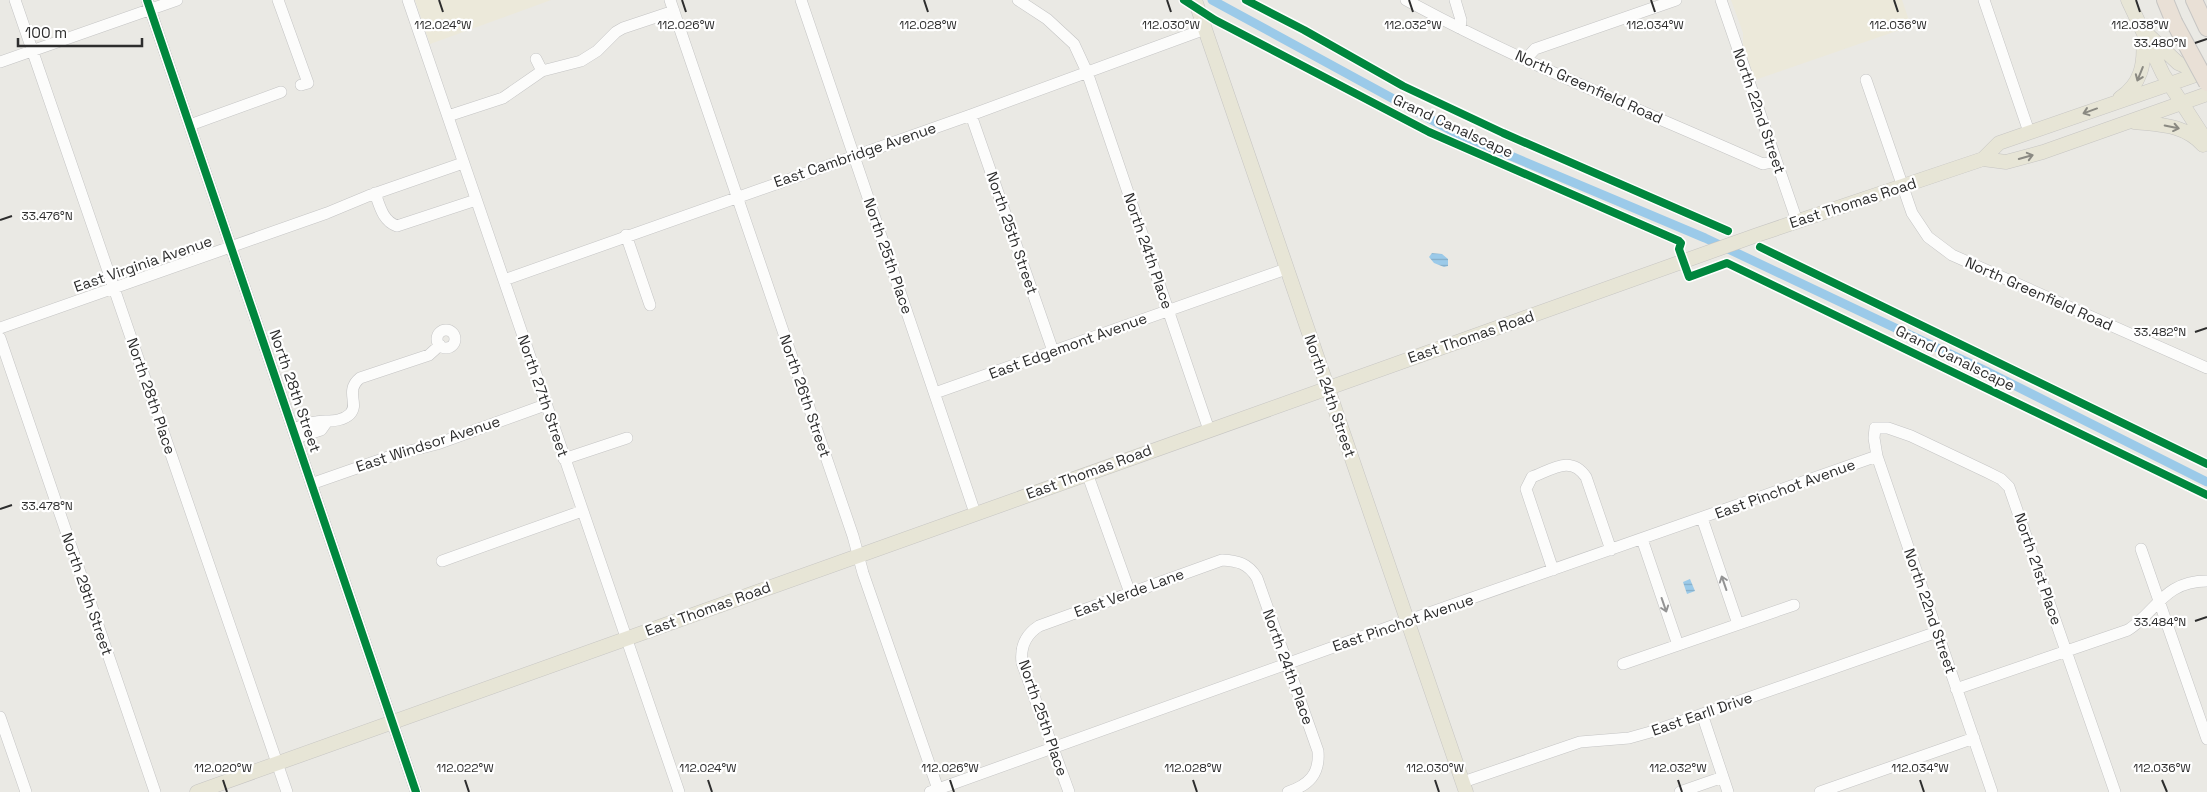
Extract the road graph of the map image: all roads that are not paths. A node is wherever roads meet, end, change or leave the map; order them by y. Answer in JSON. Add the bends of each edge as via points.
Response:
{"nodes":[{"id":1,"x":15,"y":0,"type":"edge"},
{"id":2,"x":177,"y":0,"type":"edge"},
{"id":3,"x":278,"y":0,"type":"edge"},
{"id":4,"x":408,"y":0,"type":"edge"},
{"id":5,"x":801,"y":0,"type":"edge"},
{"id":6,"x":1018,"y":0,"type":"edge"},
{"id":7,"x":1406,"y":0,"type":"edge"},
{"id":8,"x":1455,"y":0,"type":"edge"},
{"id":9,"x":1676,"y":0,"type":"edge"},
{"id":10,"x":1721,"y":0,"type":"edge"},
{"id":11,"x":1984,"y":0,"type":"edge"},
{"id":12,"x":2128,"y":0,"type":"edge"},
{"id":13,"x":2165,"y":0,"type":"edge"},
{"id":14,"x":1196,"y":4,"type":"edge"},
{"id":15,"x":148,"y":5,"type":"edge"},
{"id":16,"x":672,"y":6,"type":"edge"},
{"id":17,"x":2197,"y":6,"type":"edge"},
{"id":18,"x":1460,"y":28,"type":"junction"},
{"id":19,"x":2207,"y":28,"type":"edge"},
{"id":20,"x":1205,"y":29,"type":"junction"},
{"id":21,"x":2142,"y":30,"type":"junction"},
{"id":22,"x":33,"y":51,"type":"junction"},
{"id":23,"x":536,"y":59,"type":"dead end"},
{"id":24,"x":1526,"y":59,"type":"junction"},
{"id":25,"x":0,"y":62,"type":"edge"},
{"id":26,"x":542,"y":72,"type":"junction"},
{"id":27,"x":1087,"y":72,"type":"junction"},
{"id":28,"x":2206,"y":78,"type":"edge"},
{"id":29,"x":1866,"y":80,"type":"dead end"},
{"id":30,"x":2169,"y":84,"type":"junction"},
{"id":31,"x":301,"y":85,"type":"dead end"},
{"id":32,"x":281,"y":92,"type":"dead end"},
{"id":33,"x":2202,"y":96,"type":"edge"},
{"id":34,"x":2182,"y":103,"type":"junction"},
{"id":35,"x":2110,"y":104,"type":"junction"},
{"id":36,"x":971,"y":115,"type":"junction"},
{"id":37,"x":448,"y":116,"type":"junction"},
{"id":38,"x":2130,"y":122,"type":"junction"},
{"id":39,"x":190,"y":126,"type":"junction"},
{"id":40,"x":2030,"y":132,"type":"junction"},
{"id":41,"x":2207,"y":142,"type":"edge"},
{"id":42,"x":2207,"y":149,"type":"edge"},
{"id":43,"x":854,"y":156,"type":"junction"},
{"id":44,"x":1983,"y":159,"type":"junction"},
{"id":45,"x":1776,"y":161,"type":"junction"},
{"id":46,"x":463,"y":163,"type":"junction"},
{"id":47,"x":1902,"y":186,"type":"junction"},
{"id":48,"x":375,"y":193,"type":"junction"},
{"id":49,"x":737,"y":196,"type":"junction"},
{"id":50,"x":476,"y":200,"type":"junction"},
{"id":51,"x":1797,"y":221,"type":"junction"},
{"id":52,"x":626,"y":235,"type":"junction"},
{"id":53,"x":231,"y":247,"type":"junction"},
{"id":54,"x":1286,"y":269,"type":"junction"},
{"id":55,"x":504,"y":280,"type":"junction"},
{"id":56,"x":114,"y":289,"type":"junction"},
{"id":57,"x":650,"y":304,"type":"dead end"},
{"id":58,"x":1168,"y":310,"type":"junction"},
{"id":59,"x":0,"y":328,"type":"edge"},
{"id":60,"x":0,"y":338,"type":"edge"},
{"id":61,"x":440,"y":346,"type":"dead end"},
{"id":62,"x":1053,"y":352,"type":"junction"},
{"id":63,"x":2207,"y":368,"type":"edge"},
{"id":64,"x":1327,"y":388,"type":"junction"},
{"id":65,"x":935,"y":393,"type":"junction"},
{"id":66,"x":545,"y":405,"type":"junction"},
{"id":67,"x":1875,"y":428,"type":"joint"},
{"id":68,"x":1209,"y":430,"type":"junction"},
{"id":69,"x":294,"y":434,"type":"junction"},
{"id":70,"x":628,"y":438,"type":"dead end"},
{"id":71,"x":1877,"y":456,"type":"junction"},
{"id":72,"x":564,"y":459,"type":"junction"},
{"id":73,"x":1087,"y":473,"type":"junction"},
{"id":74,"x":312,"y":484,"type":"junction"},
{"id":75,"x":582,"y":511,"type":"junction"},
{"id":76,"x":976,"y":513,"type":"junction"},
{"id":77,"x":1702,"y":518,"type":"junction"},
{"id":78,"x":1642,"y":540,"type":"junction"},
{"id":79,"x":2141,"y":549,"type":"dead end"},
{"id":80,"x":1611,"y":550,"type":"junction"},
{"id":81,"x":858,"y":555,"type":"junction"},
{"id":82,"x":442,"y":561,"type":"dead end"},
{"id":83,"x":1242,"y":563,"type":"joint"},
{"id":84,"x":1553,"y":570,"type":"junction"},
{"id":85,"x":2207,"y":582,"type":"edge"},
{"id":86,"x":1130,"y":593,"type":"junction"},
{"id":87,"x":2159,"y":600,"type":"junction"},
{"id":88,"x":1794,"y":605,"type":"dead end"},
{"id":89,"x":1407,"y":621,"type":"junction"},
{"id":90,"x":1738,"y":624,"type":"junction"},
{"id":91,"x":1937,"y":632,"type":"junction"},
{"id":92,"x":626,"y":638,"type":"junction"},
{"id":93,"x":1023,"y":643,"type":"joint"},
{"id":94,"x":1678,"y":645,"type":"junction"},
{"id":95,"x":2066,"y":651,"type":"junction"},
{"id":96,"x":1288,"y":664,"type":"junction"},
{"id":97,"x":1624,"y":664,"type":"dead end"},
{"id":98,"x":1956,"y":689,"type":"junction"},
{"id":99,"x":1702,"y":714,"type":"junction"},
{"id":100,"x":0,"y":716,"type":"edge"},
{"id":101,"x":391,"y":722,"type":"junction"},
{"id":102,"x":1974,"y":738,"type":"junction"},
{"id":103,"x":2207,"y":739,"type":"edge"},
{"id":104,"x":1053,"y":748,"type":"junction"},
{"id":105,"x":277,"y":763,"type":"junction"},
{"id":106,"x":1723,"y":777,"type":"junction"},
{"id":107,"x":1464,"y":787,"type":"edge"},
{"id":108,"x":936,"y":791,"type":"edge"},
{"id":109,"x":26,"y":792,"type":"edge"},
{"id":110,"x":155,"y":792,"type":"edge"},
{"id":111,"x":197,"y":792,"type":"edge"},
{"id":112,"x":287,"y":792,"type":"edge"},
{"id":113,"x":416,"y":792,"type":"edge"},
{"id":114,"x":679,"y":792,"type":"edge"},
{"id":115,"x":1069,"y":792,"type":"edge"},
{"id":116,"x":1288,"y":792,"type":"edge"},
{"id":117,"x":1680,"y":792,"type":"edge"},
{"id":118,"x":1728,"y":792,"type":"edge"},
{"id":119,"x":1820,"y":792,"type":"edge"},
{"id":120,"x":1992,"y":792,"type":"edge"},
{"id":121,"x":2115,"y":792,"type":"edge"}],
"edges":[{"from":1,"to":22,"type":"street","name":"North 28th Place"},
{"from":2,"to":15,"type":"street"},
{"from":3,"to":31,"type":"street","via":[[308,83]]},
{"from":4,"to":37,"type":"street","name":"North 27th Street"},
{"from":5,"to":43,"type":"street","name":"North 25th Place"},
{"from":6,"to":27,"type":"street","name":"North 24th Place","via":[[1047,19],[1074,44]]},
{"from":7,"to":18,"type":"street","name":"North Greenfield Road"},
{"from":8,"to":18,"type":"street"},
{"from":9,"to":24,"type":"street","via":[[1535,49]]},
{"from":10,"to":45,"type":"street","name":"North 22nd Street"},
{"from":11,"to":40,"type":"street"},
{"from":12,"to":21,"type":"main road"},
{"from":13,"to":28,"type":"highway","bridge":true},
{"from":14,"to":20,"type":"main road","name":"North 24th Street"},
{"from":15,"to":22,"type":"street"},
{"from":15,"to":39,"type":"street","name":"North 28th Street"},
{"from":16,"to":26,"type":"street","via":[[616,32],[592,61]]},
{"from":16,"to":49,"type":"street","name":"North 26th Street"},
{"from":17,"to":19,"type":"highway"},
{"from":18,"to":24,"type":"street","name":"North Greenfield Road"},
{"from":20,"to":27,"type":"street","name":"East Cambridge Avenue"},
{"from":20,"to":54,"type":"main road","name":"North 24th Street"},
{"from":21,"to":28,"type":"main road","via":[[2178,63]]},
{"from":21,"to":30,"type":"main road"},
{"from":21,"to":35,"type":"main road","one_way":true,"via":[[2144,56],[2141,74],[2126,94]]},
{"from":22,"to":25,"type":"street"},
{"from":22,"to":56,"type":"street","name":"North 28th Place"},
{"from":23,"to":26,"type":"street"},
{"from":24,"to":45,"type":"street","name":"North Greenfield Road","via":[[1764,164]]},
{"from":26,"to":37,"type":"street","via":[[503,98]]},
{"from":27,"to":36,"type":"street","name":"East Cambridge Avenue"},
{"from":27,"to":58,"type":"street","name":"North 24th Place"},
{"from":28,"to":30,"type":"main road","name":"East Thomas Road","via":[[2187,78]]},
{"from":28,"to":33,"type":"main road"},
{"from":29,"to":47,"type":"street"},
{"from":30,"to":34,"type":"main road"},
{"from":30,"to":35,"type":"main road","name":"East Thomas Road"},
{"from":32,"to":39,"type":"street"},
{"from":33,"to":34,"type":"main road","name":"East Thomas Road"},
{"from":34,"to":38,"type":"main road","name":"East Thomas Road"},
{"from":34,"to":41,"type":"main road"},
{"from":35,"to":40,"type":"main road","name":"East Thomas Road","one_way":true},
{"from":36,"to":43,"type":"street","name":"East Cambridge Avenue"},
{"from":36,"to":62,"type":"street","name":"North 25th Street"},
{"from":37,"to":46,"type":"street","name":"North 27th Street"},
{"from":38,"to":42,"type":"main road","one_way":true,"via":[[2174,126],[2194,135]]},
{"from":44,"to":38,"type":"main road","name":"East Thomas Road","one_way":true,"via":[[2006,162]]},
{"from":39,"to":53,"type":"street","name":"North 28th Street"},
{"from":40,"to":44,"type":"main road","name":"East Thomas Road","via":[[1999,143]]},
{"from":43,"to":49,"type":"street","name":"East Cambridge Avenue"},
{"from":43,"to":65,"type":"street","name":"North 25th Place"},
{"from":44,"to":47,"type":"main road","name":"East Thomas Road"},
{"from":45,"to":51,"type":"street","name":"North 22nd Street"},
{"from":46,"to":48,"type":"street","name":"East Virginia Avenue"},
{"from":46,"to":50,"type":"street","name":"North 27th Street"},
{"from":47,"to":51,"type":"main road","name":"East Thomas Road"},
{"from":47,"to":63,"type":"street","name":"North Greenfield Road","via":[[1918,223],[1928,237],[1952,255]]},
{"from":48,"to":50,"type":"street","via":[[383,214],[389,223],[397,226]]},
{"from":48,"to":53,"type":"street","name":"East Virginia Avenue"},
{"from":49,"to":52,"type":"street","name":"East Cambridge Avenue"},
{"from":49,"to":81,"type":"street","name":"North 26th Street"},
{"from":50,"to":55,"type":"street","name":"North 27th Street"},
{"from":51,"to":64,"type":"main road","name":"East Thomas Road"},
{"from":52,"to":55,"type":"street","name":"East Cambridge Avenue"},
{"from":52,"to":57,"type":"street"},
{"from":53,"to":56,"type":"street","name":"East Virginia Avenue"},
{"from":53,"to":69,"type":"street","name":"North 28th Street"},
{"from":54,"to":58,"type":"street","name":"East Edgemont Avenue"},
{"from":54,"to":64,"type":"main road","name":"North 24th Street"},
{"from":55,"to":66,"type":"street","name":"North 27th Street"},
{"from":56,"to":59,"type":"street","name":"East Virginia Avenue"},
{"from":56,"to":105,"type":"street","name":"North 28th Place"},
{"from":58,"to":62,"type":"street","name":"East Edgemont Avenue"},
{"from":58,"to":68,"type":"street","name":"North 24th Place"},
{"from":60,"to":110,"type":"street","name":"North 29th Street"},
{"from":61,"to":69,"type":"street","via":[[429,355],[360,378],[351,391],[353,405],[349,415],[326,423],[321,430]]},
{"from":62,"to":65,"type":"street","name":"East Edgemont Avenue"},
{"from":64,"to":68,"type":"main road","name":"East Thomas Road"},
{"from":64,"to":89,"type":"main road","name":"North 24th Street"},
{"from":65,"to":76,"type":"street","name":"North 25th Place"},
{"from":66,"to":72,"type":"street","name":"North 27th Street"},
{"from":66,"to":74,"type":"street","name":"East Windsor Avenue"},
{"from":67,"to":71,"type":"street","name":"North 22nd Street"},
{"from":67,"to":95,"type":"street","name":"North 21st Place","via":[[1888,428],[1911,436],[2001,479],[2009,488]]},
{"from":68,"to":73,"type":"main road","name":"East Thomas Road"},
{"from":69,"to":74,"type":"street","name":"North 28th Street"},
{"from":70,"to":72,"type":"street"},
{"from":71,"to":77,"type":"street","name":"East Pinchot Avenue"},
{"from":71,"to":91,"type":"street","name":"North 22nd Street"},
{"from":72,"to":75,"type":"street","name":"North 27th Street"},
{"from":73,"to":76,"type":"main road","name":"East Thomas Road"},
{"from":73,"to":86,"type":"street"},
{"from":74,"to":101,"type":"street","name":"North 28th Street"},
{"from":75,"to":82,"type":"street"},
{"from":75,"to":92,"type":"street","name":"North 27th Street"},
{"from":76,"to":81,"type":"main road","name":"East Thomas Road"},
{"from":77,"to":78,"type":"street","name":"East Pinchot Avenue"},
{"from":90,"to":77,"type":"street","one_way":true},
{"from":78,"to":80,"type":"street","name":"East Pinchot Avenue"},
{"from":78,"to":94,"type":"street","one_way":true},
{"from":79,"to":87,"type":"street"},
{"from":80,"to":84,"type":"street","name":"East Pinchot Avenue"},
{"from":80,"to":84,"type":"street","via":[[1586,477],[1575,465],[1563,465],[1532,476],[1526,490]]},
{"from":81,"to":92,"type":"main road","name":"East Thomas Road"},
{"from":81,"to":108,"type":"street","name":"North 26th Street"},
{"from":83,"to":86,"type":"street","name":"East Verde Lane","via":[[1222,560]]},
{"from":83,"to":96,"type":"street","name":"North 24th Place","via":[[1252,569],[1257,578]]},
{"from":84,"to":89,"type":"street","name":"East Pinchot Avenue"},
{"from":85,"to":87,"type":"street","via":[[2179,587]]},
{"from":86,"to":93,"type":"street","name":"East Verde Lane","via":[[1039,626]]},
{"from":87,"to":95,"type":"street","via":[[2128,630]]},
{"from":87,"to":103,"type":"street"},
{"from":88,"to":90,"type":"street"},
{"from":89,"to":96,"type":"street","name":"East Pinchot Avenue"},
{"from":89,"to":107,"type":"main road","name":"North 24th Street"},
{"from":90,"to":94,"type":"street"},
{"from":91,"to":98,"type":"street","name":"North 22nd Street"},
{"from":91,"to":99,"type":"street","name":"East Earll Drive"},
{"from":92,"to":101,"type":"main road","name":"East Thomas Road"},
{"from":92,"to":114,"type":"street","name":"North 27th Street"},
{"from":93,"to":104,"type":"street","name":"North 25th Place","via":[[1022,663]]},
{"from":94,"to":97,"type":"street"},
{"from":95,"to":98,"type":"street"},
{"from":95,"to":121,"type":"street","name":"North 21st Place"},
{"from":96,"to":104,"type":"street","name":"East Pinchot Avenue"},
{"from":96,"to":116,"type":"street","name":"North 24th Place","via":[[1318,751],[1318,768],[1314,776],[1302,787]]},
{"from":98,"to":102,"type":"street","name":"North 22nd Street"},
{"from":99,"to":106,"type":"street"},
{"from":99,"to":107,"type":"street","name":"East Earll Drive","via":[[1638,736],[1568,745]]},
{"from":100,"to":109,"type":"street"},
{"from":101,"to":105,"type":"main road","name":"East Thomas Road"},
{"from":101,"to":113,"type":"street","name":"North 28th Street"},
{"from":102,"to":119,"type":"street"},
{"from":102,"to":120,"type":"street","name":"North 22nd Street"},
{"from":104,"to":108,"type":"street","name":"East Pinchot Avenue"},
{"from":104,"to":115,"type":"street","name":"North 25th Place"},
{"from":105,"to":111,"type":"main road","name":"East Thomas Road"},
{"from":105,"to":112,"type":"street","name":"North 28th Place"},
{"from":106,"to":117,"type":"street"},
{"from":106,"to":118,"type":"street"}]}
